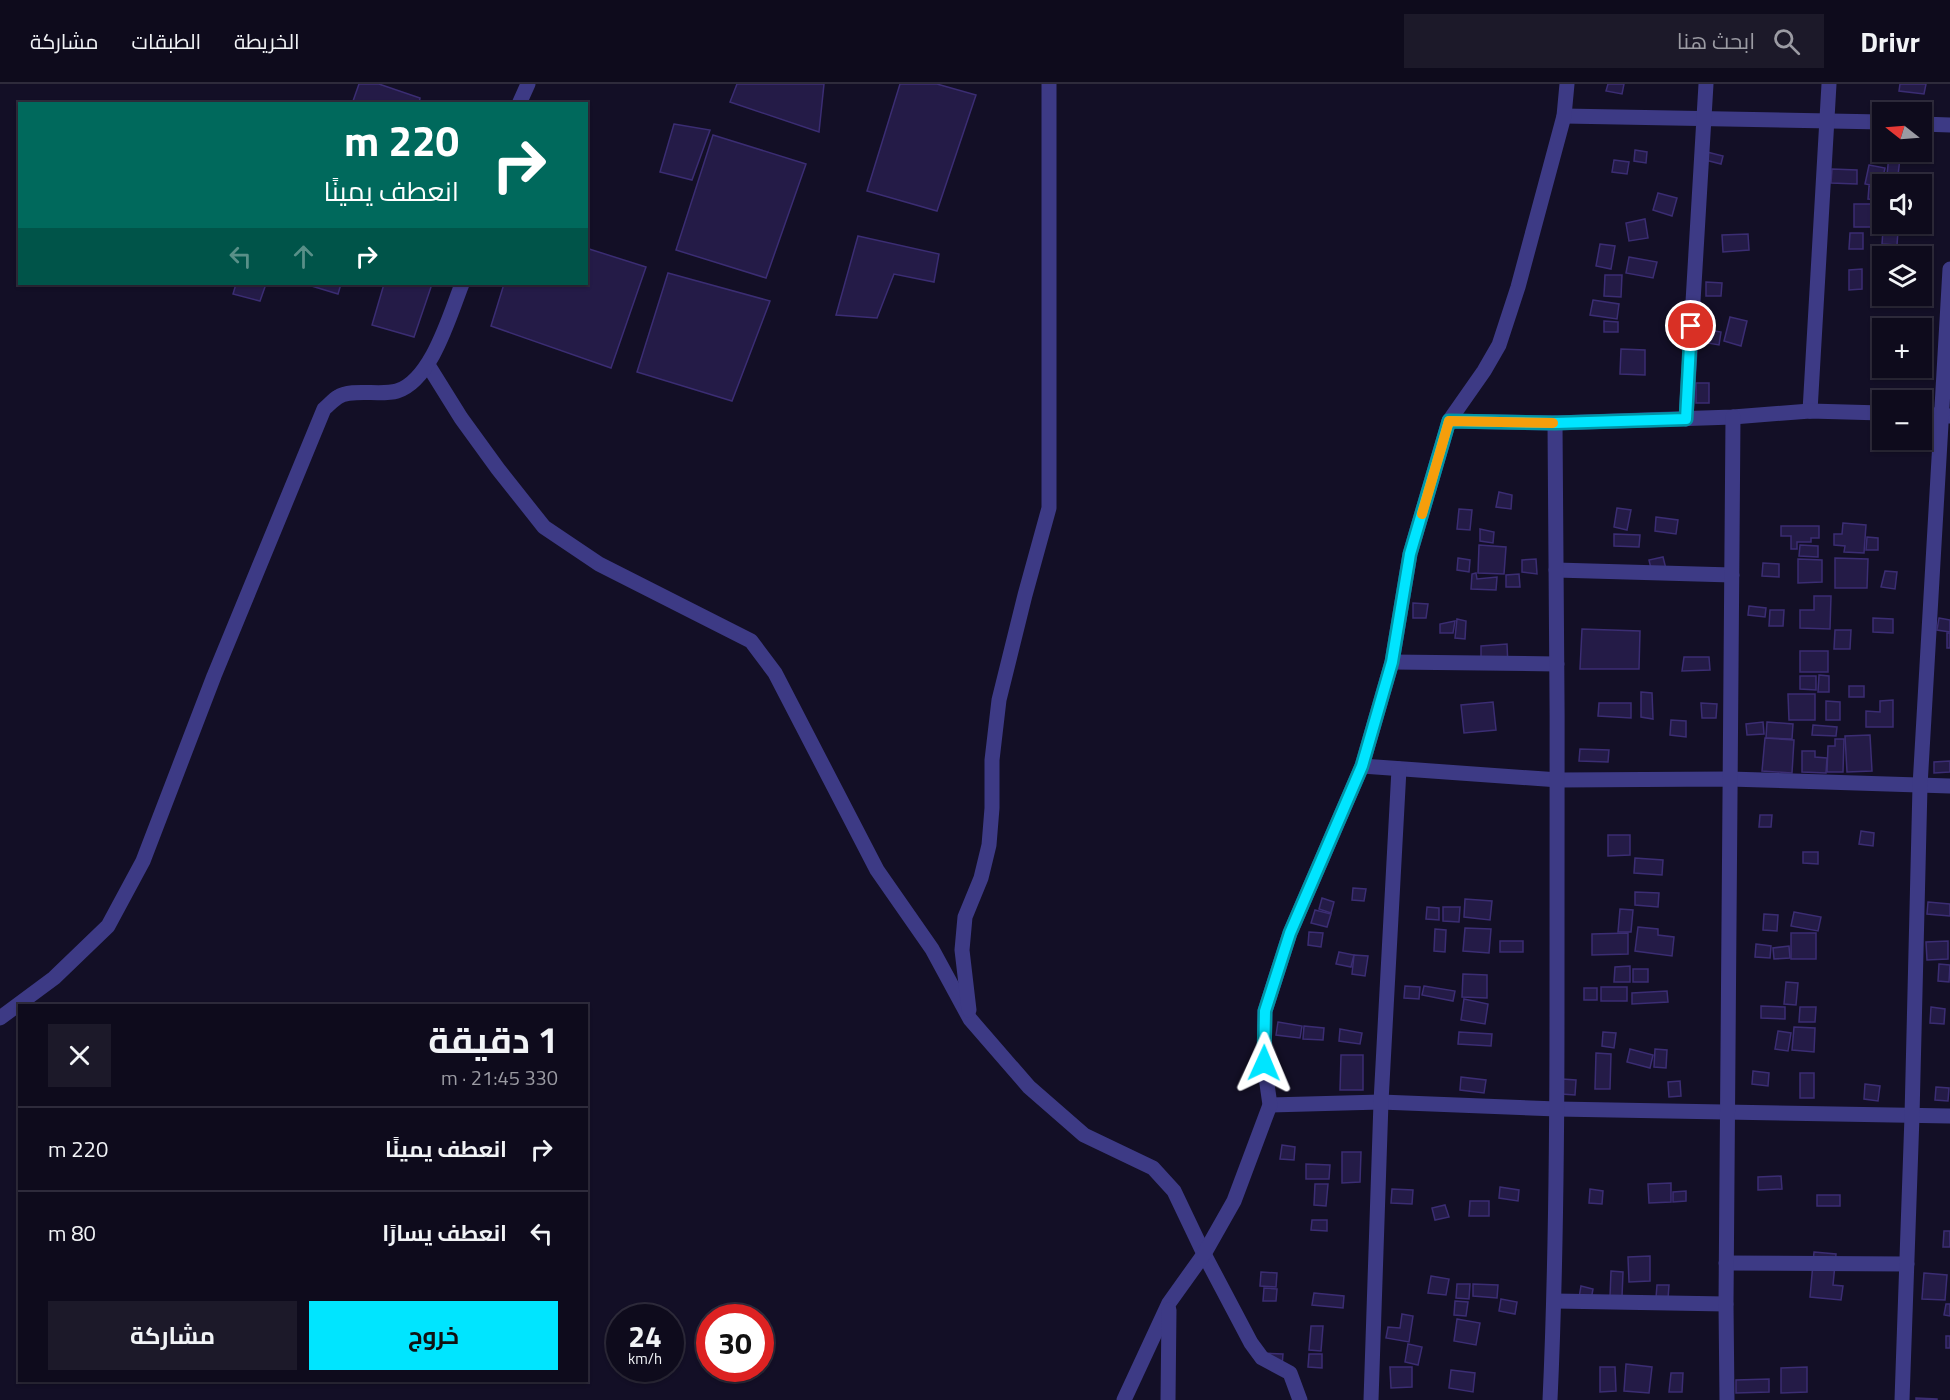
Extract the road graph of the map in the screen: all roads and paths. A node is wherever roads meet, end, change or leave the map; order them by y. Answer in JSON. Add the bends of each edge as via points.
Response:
{"nodes":[{"id":1,"x":528,"y":84,"type":"edge"},
{"id":2,"x":1049,"y":84,"type":"edge"},
{"id":3,"x":1567,"y":84,"type":"edge"},
{"id":4,"x":1706,"y":84,"type":"edge"},
{"id":5,"x":1829,"y":84,"type":"edge"},
{"id":6,"x":520,"y":102,"type":"edge"},
{"id":7,"x":1564,"y":116,"type":"junction"},
{"id":8,"x":1703,"y":117,"type":"junction"},
{"id":9,"x":1827,"y":120,"type":"junction"},
{"id":10,"x":1872,"y":122,"type":"edge"},
{"id":11,"x":1932,"y":124,"type":"edge"},
{"id":12,"x":1950,"y":125,"type":"edge"},
{"id":13,"x":1950,"y":269,"type":"edge"},
{"id":14,"x":462,"y":285,"type":"edge"},
{"id":15,"x":428,"y":365,"type":"junction"},
{"id":16,"x":1810,"y":411,"type":"junction"},
{"id":17,"x":1872,"y":413,"type":"edge"},
{"id":18,"x":1945,"y":415,"type":"edge"},
{"id":19,"x":1733,"y":417,"type":"junction"},
{"id":20,"x":1686,"y":419,"type":"junction"},
{"id":21,"x":1449,"y":421,"type":"junction"},
{"id":22,"x":1555,"y":423,"type":"junction"},
{"id":23,"x":1556,"y":570,"type":"junction"},
{"id":24,"x":1732,"y":575,"type":"junction"},
{"id":25,"x":1392,"y":662,"type":"junction"},
{"id":26,"x":1557,"y":664,"type":"junction"},
{"id":27,"x":1362,"y":766,"type":"junction"},
{"id":28,"x":1399,"y":769,"type":"junction"},
{"id":29,"x":1729,"y":778,"type":"junction"},
{"id":30,"x":1558,"y":780,"type":"junction"},
{"id":31,"x":1920,"y":786,"type":"junction"},
{"id":32,"x":1950,"y":786,"type":"edge"},
{"id":33,"x":19,"y":1004,"type":"edge"},
{"id":34,"x":18,"y":1005,"type":"edge"},
{"id":35,"x":0,"y":1018,"type":"edge"},
{"id":36,"x":970,"y":1019,"type":"junction"},
{"id":37,"x":1381,"y":1102,"type":"junction"},
{"id":38,"x":1270,"y":1105,"type":"junction"},
{"id":39,"x":1557,"y":1109,"type":"junction"},
{"id":40,"x":1728,"y":1113,"type":"junction"},
{"id":41,"x":1912,"y":1116,"type":"junction"},
{"id":42,"x":1950,"y":1116,"type":"edge"},
{"id":43,"x":1204,"y":1254,"type":"junction"},
{"id":44,"x":1726,"y":1263,"type":"junction"},
{"id":45,"x":1907,"y":1264,"type":"junction"},
{"id":46,"x":1555,"y":1301,"type":"junction"},
{"id":47,"x":1169,"y":1303,"type":"junction"},
{"id":48,"x":1726,"y":1304,"type":"junction"},
{"id":49,"x":1124,"y":1400,"type":"edge"},
{"id":50,"x":1168,"y":1400,"type":"edge"},
{"id":51,"x":1300,"y":1400,"type":"edge"},
{"id":52,"x":1371,"y":1400,"type":"edge"},
{"id":53,"x":1550,"y":1400,"type":"edge"},
{"id":54,"x":1727,"y":1400,"type":"edge"},
{"id":55,"x":1902,"y":1400,"type":"edge"}],
"edges":[{"from":1,"to":6,"type":"street"},
{"from":2,"to":36,"type":"street","via":[[1049,508],[999,700],[989,845],[965,917],[962,950]]},
{"from":3,"to":7,"type":"street"},
{"from":4,"to":8,"type":"street"},
{"from":5,"to":9,"type":"street"},
{"from":7,"to":8,"type":"street"},
{"from":7,"to":21,"type":"street","via":[[1518,287],[1498,345]]},
{"from":8,"to":9,"type":"street"},
{"from":8,"to":20,"type":"street"},
{"from":9,"to":10,"type":"street"},
{"from":9,"to":16,"type":"street"},
{"from":11,"to":12,"type":"street"},
{"from":13,"to":18,"type":"street"},
{"from":14,"to":15,"type":"street"},
{"from":15,"to":33,"type":"street","via":[[398,391],[340,395],[324,409],[143,861],[108,926],[54,978]]},
{"from":15,"to":36,"type":"street","via":[[467,426],[544,527],[599,564],[751,641],[775,673],[877,870],[932,949]]},
{"from":16,"to":17,"type":"street"},
{"from":16,"to":19,"type":"street"},
{"from":18,"to":31,"type":"street"},
{"from":19,"to":20,"type":"street"},
{"from":19,"to":24,"type":"street"},
{"from":20,"to":22,"type":"street"},
{"from":21,"to":22,"type":"street"},
{"from":21,"to":25,"type":"street","via":[[1410,554]]},
{"from":22,"to":23,"type":"street"},
{"from":23,"to":24,"type":"street"},
{"from":23,"to":26,"type":"street"},
{"from":24,"to":29,"type":"street"},
{"from":25,"to":26,"type":"street"},
{"from":25,"to":27,"type":"street"},
{"from":26,"to":30,"type":"street"},
{"from":27,"to":28,"type":"street"},
{"from":27,"to":38,"type":"street","via":[[1290,933],[1265,1011],[1264,1063]]},
{"from":28,"to":30,"type":"street"},
{"from":28,"to":37,"type":"street"},
{"from":29,"to":30,"type":"street"},
{"from":29,"to":31,"type":"street"},
{"from":29,"to":40,"type":"street"},
{"from":30,"to":39,"type":"street"},
{"from":31,"to":32,"type":"street"},
{"from":31,"to":41,"type":"street"},
{"from":34,"to":35,"type":"street"},
{"from":36,"to":43,"type":"street","via":[[1029,1087],[1084,1136],[1153,1168],[1174,1191]]},
{"from":37,"to":38,"type":"street"},
{"from":37,"to":39,"type":"street"},
{"from":37,"to":52,"type":"street"},
{"from":38,"to":43,"type":"street","via":[[1234,1201]]},
{"from":39,"to":40,"type":"street"},
{"from":39,"to":46,"type":"street"},
{"from":40,"to":41,"type":"street"},
{"from":40,"to":44,"type":"street"},
{"from":41,"to":42,"type":"street"},
{"from":41,"to":45,"type":"street"},
{"from":43,"to":47,"type":"street"},
{"from":43,"to":51,"type":"street","via":[[1251,1343],[1262,1358],[1290,1373]]},
{"from":44,"to":45,"type":"street"},
{"from":44,"to":48,"type":"street"},
{"from":45,"to":55,"type":"street"},
{"from":46,"to":48,"type":"street"},
{"from":46,"to":53,"type":"street"},
{"from":47,"to":49,"type":"street"},
{"from":47,"to":50,"type":"street"},
{"from":48,"to":54,"type":"street"}]}
